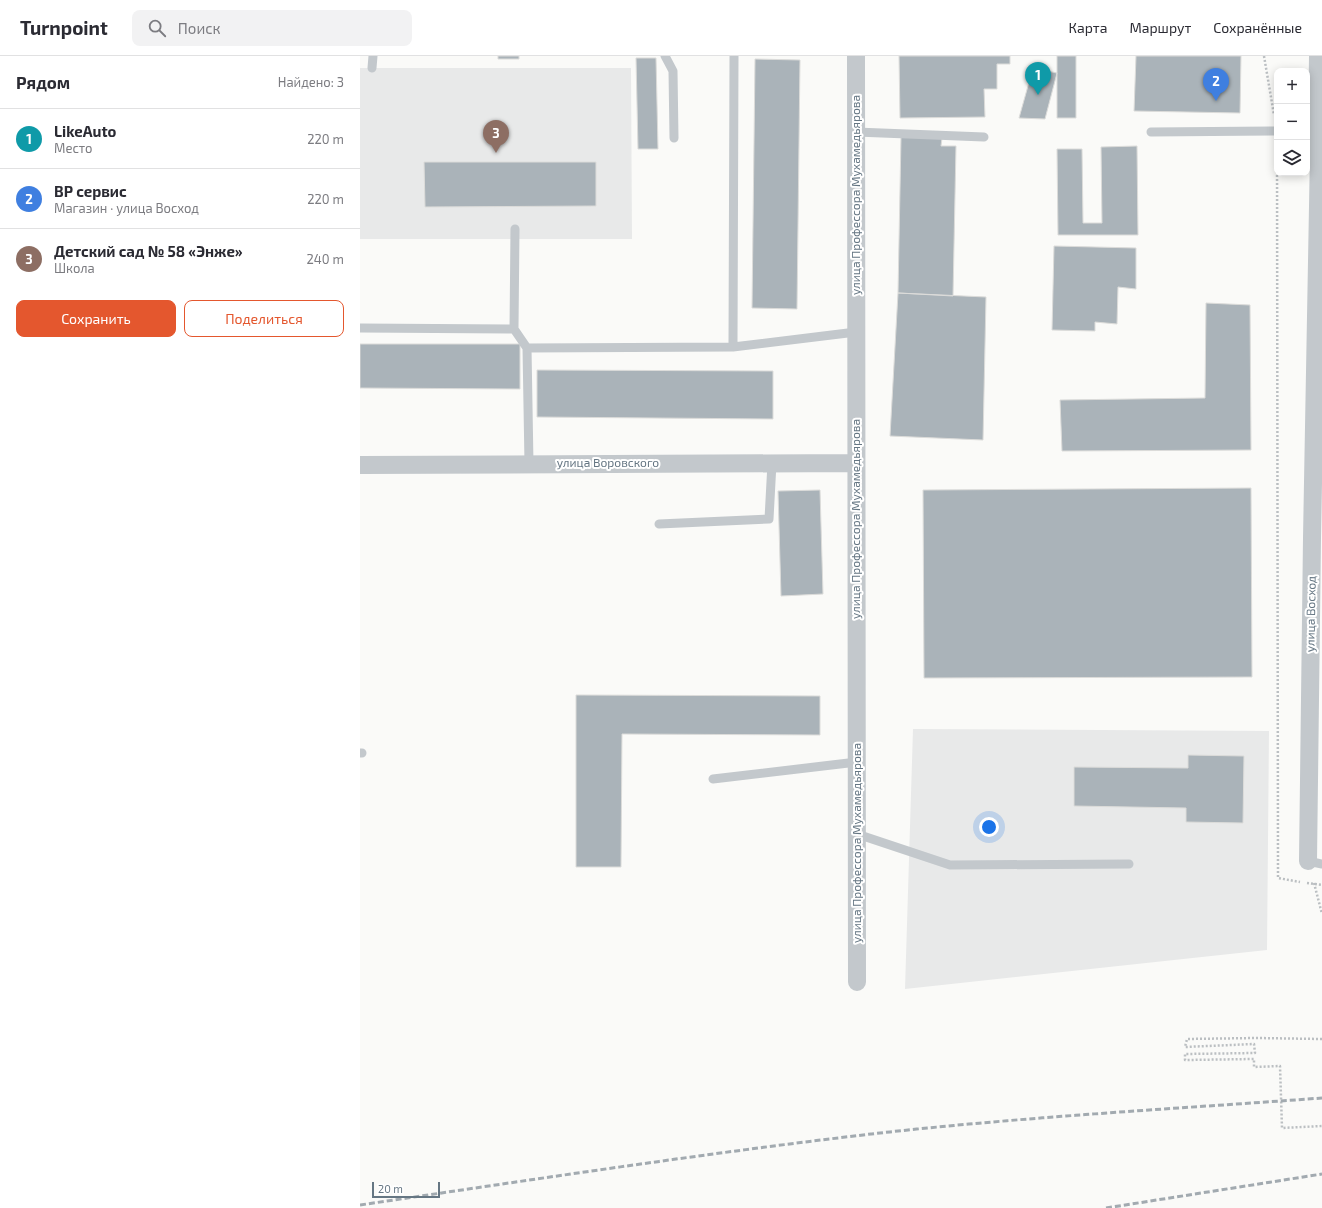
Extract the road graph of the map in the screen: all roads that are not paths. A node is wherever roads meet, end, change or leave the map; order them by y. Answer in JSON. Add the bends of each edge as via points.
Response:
{"nodes":[{"id":1,"x":372,"y":56,"type":"edge"},
{"id":2,"x":664,"y":56,"type":"edge"},
{"id":3,"x":734,"y":56,"type":"edge"},
{"id":4,"x":856,"y":56,"type":"edge"},
{"id":5,"x":1318,"y":56,"type":"edge"},
{"id":6,"x":372,"y":68,"type":"dead end"},
{"id":7,"x":1274,"y":131,"type":"edge"},
{"id":8,"x":856,"y":132,"type":"junction"},
{"id":9,"x":1151,"y":132,"type":"dead end"},
{"id":10,"x":984,"y":137,"type":"dead end"},
{"id":11,"x":674,"y":138,"type":"dead end"},
{"id":12,"x":1316,"y":142,"type":"edge"},
{"id":13,"x":515,"y":229,"type":"dead end"},
{"id":14,"x":360,"y":328,"type":"edge"},
{"id":15,"x":514,"y":329,"type":"junction"},
{"id":16,"x":856,"y":332,"type":"junction"},
{"id":17,"x":732,"y":347,"type":"junction"},
{"id":18,"x":527,"y":348,"type":"junction"},
{"id":19,"x":1318,"y":436,"type":"edge"},
{"id":20,"x":856,"y":462,"type":"junction"},
{"id":21,"x":772,"y":463,"type":"junction"},
{"id":22,"x":529,"y":464,"type":"junction"},
{"id":23,"x":360,"y":465,"type":"edge"},
{"id":24,"x":659,"y":524,"type":"dead end"},
{"id":25,"x":857,"y":762,"type":"junction"},
{"id":26,"x":713,"y":779,"type":"dead end"},
{"id":27,"x":857,"y":834,"type":"junction"},
{"id":28,"x":1315,"y":862,"type":"edge"},
{"id":29,"x":1129,"y":864,"type":"dead end"},
{"id":30,"x":857,"y":982,"type":"dead end"}],
"edges":[{"from":1,"to":6,"type":"lane"},
{"from":2,"to":11,"type":"lane","via":[[673,71]]},
{"from":3,"to":17,"type":"lane"},
{"from":4,"to":8,"type":"street","name":"улица Профессора Мухамедьярова"},
{"from":5,"to":12,"type":"street","name":"улица Восход"},
{"from":7,"to":9,"type":"lane"},
{"from":8,"to":10,"type":"lane"},
{"from":8,"to":16,"type":"street","name":"улица Профессора Мухамедьярова"},
{"from":12,"to":19,"type":"street","name":"улица Восход"},
{"from":13,"to":15,"type":"lane"},
{"from":14,"to":15,"type":"lane"},
{"from":15,"to":18,"type":"lane"},
{"from":16,"to":17,"type":"lane"},
{"from":16,"to":20,"type":"street","name":"улица Профессора Мухамедьярова"},
{"from":17,"to":18,"type":"lane"},
{"from":18,"to":22,"type":"lane"},
{"from":19,"to":28,"type":"street","name":"улица Восход","via":[[1312,763]]},
{"from":20,"to":21,"type":"street","name":"улица Воровского"},
{"from":20,"to":25,"type":"street","name":"улица Профессора Мухамедьярова"},
{"from":21,"to":22,"type":"street","name":"улица Воровского"},
{"from":21,"to":24,"type":"lane","via":[[769,519]]},
{"from":22,"to":23,"type":"street","name":"улица Воровского"},
{"from":25,"to":26,"type":"lane"},
{"from":25,"to":27,"type":"street","name":"улица Профессора Мухамедьярова"},
{"from":27,"to":29,"type":"lane","via":[[950,865]]},
{"from":27,"to":30,"type":"street","name":"улица Профессора Мухамедьярова"}]}
